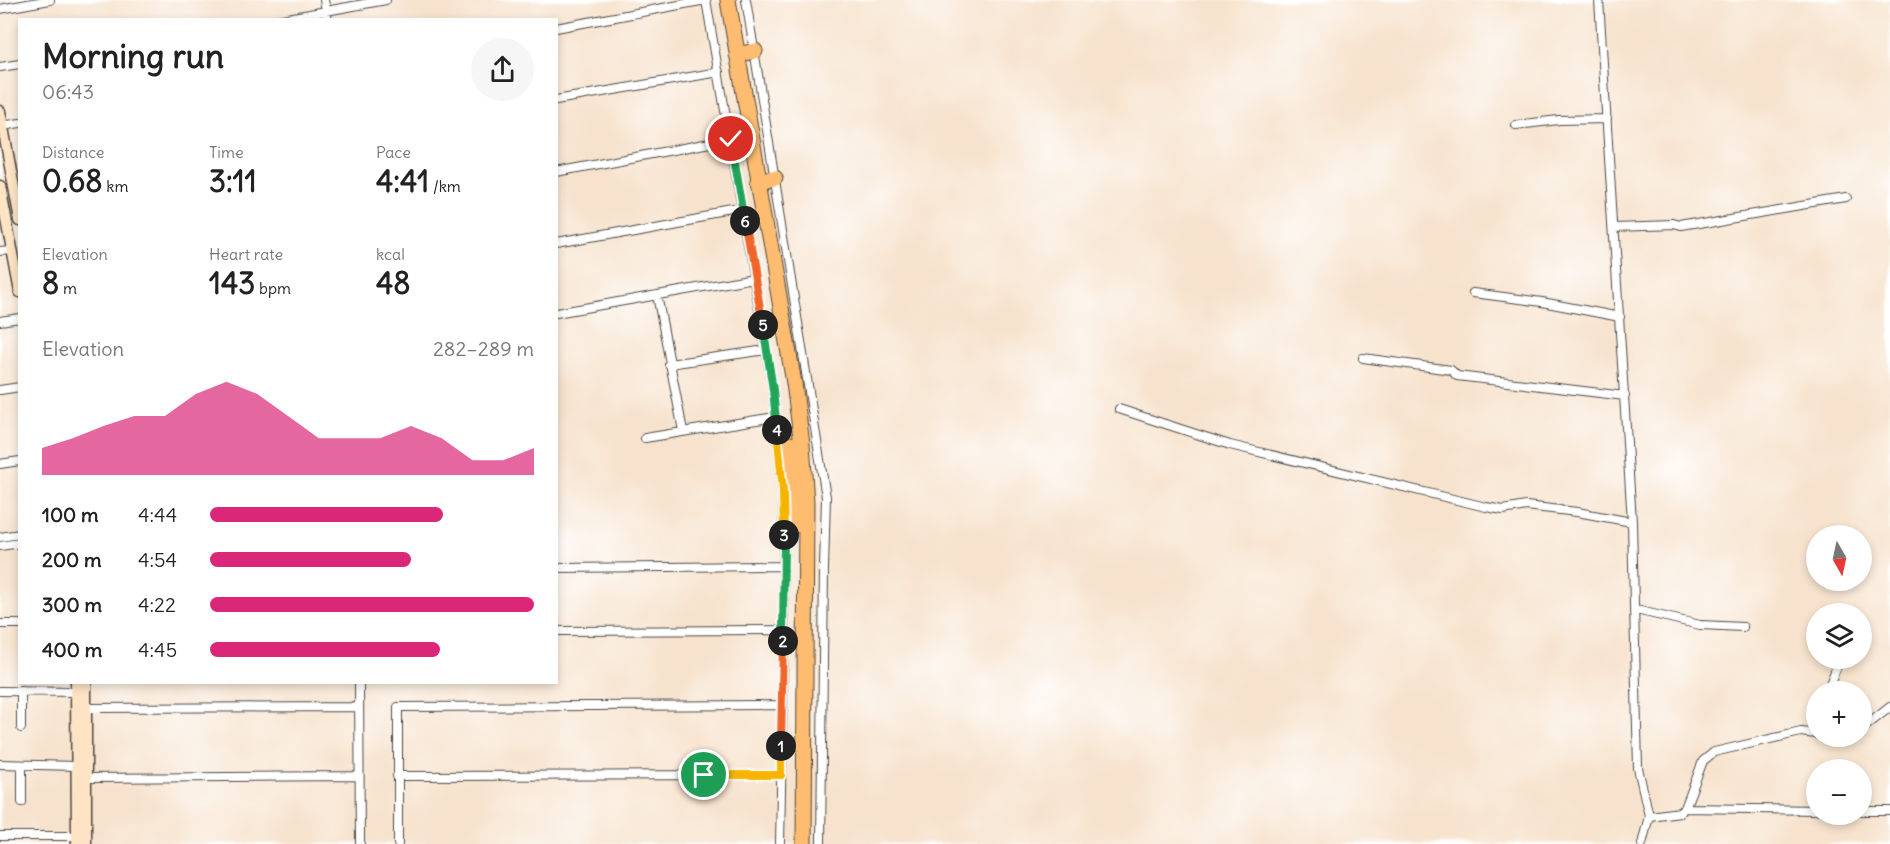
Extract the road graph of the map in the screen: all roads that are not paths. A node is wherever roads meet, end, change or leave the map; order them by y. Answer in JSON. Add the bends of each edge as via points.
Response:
{"nodes":[{"id":1,"x":50,"y":0,"type":"edge"},
{"id":2,"x":324,"y":0,"type":"edge"},
{"id":3,"x":386,"y":0,"type":"edge"},
{"id":4,"x":706,"y":0,"type":"edge"},
{"id":5,"x":719,"y":0,"type":"edge"},
{"id":6,"x":728,"y":0,"type":"edge"},
{"id":7,"x":746,"y":0,"type":"edge"},
{"id":8,"x":1599,"y":0,"type":"edge"},
{"id":9,"x":0,"y":9,"type":"edge"},
{"id":10,"x":327,"y":15,"type":"edge"},
{"id":11,"x":298,"y":18,"type":"edge"},
{"id":12,"x":558,"y":28,"type":"edge"},
{"id":13,"x":755,"y":51,"type":"junction"},
{"id":14,"x":737,"y":55,"type":"junction"},
{"id":15,"x":18,"y":64,"type":"edge"},
{"id":16,"x":0,"y":67,"type":"edge"},
{"id":17,"x":718,"y":72,"type":"junction"},
{"id":18,"x":558,"y":100,"type":"edge"},
{"id":19,"x":0,"y":111,"type":"edge"},
{"id":20,"x":1607,"y":119,"type":"junction"},
{"id":21,"x":18,"y":123,"type":"edge"},
{"id":22,"x":1516,"y":125,"type":"dead end"},
{"id":23,"x":2,"y":126,"type":"junction"},
{"id":24,"x":731,"y":139,"type":"junction"},
{"id":25,"x":558,"y":172,"type":"edge"},
{"id":26,"x":775,"y":178,"type":"junction"},
{"id":27,"x":758,"y":180,"type":"junction"},
{"id":28,"x":0,"y":186,"type":"edge"},
{"id":29,"x":17,"y":192,"type":"edge"},
{"id":30,"x":1846,"y":199,"type":"dead end"},
{"id":31,"x":744,"y":210,"type":"junction"},
{"id":32,"x":1614,"y":227,"type":"junction"},
{"id":33,"x":558,"y":244,"type":"edge"},
{"id":34,"x":12,"y":251,"type":"junction"},
{"id":35,"x":0,"y":252,"type":"edge"},
{"id":36,"x":754,"y":278,"type":"junction"},
{"id":37,"x":18,"y":282,"type":"edge"},
{"id":38,"x":1473,"y":292,"type":"dead end"},
{"id":39,"x":657,"y":295,"type":"junction"},
{"id":40,"x":558,"y":313,"type":"edge"},
{"id":41,"x":1620,"y":317,"type":"junction"},
{"id":42,"x":18,"y":318,"type":"edge"},
{"id":43,"x":0,"y":321,"type":"edge"},
{"id":44,"x":795,"y":349,"type":"junction"},
{"id":45,"x":766,"y":350,"type":"junction"},
{"id":46,"x":1363,"y":358,"type":"dead end"},
{"id":47,"x":669,"y":364,"type":"junction"},
{"id":48,"x":18,"y":387,"type":"edge"},
{"id":49,"x":0,"y":390,"type":"edge"},
{"id":50,"x":1625,"y":396,"type":"junction"},
{"id":51,"x":805,"y":409,"type":"junction"},
{"id":52,"x":1119,"y":409,"type":"dead end"},
{"id":53,"x":775,"y":417,"type":"junction"},
{"id":54,"x":683,"y":431,"type":"junction"},
{"id":55,"x":645,"y":438,"type":"dead end"},
{"id":56,"x":18,"y":460,"type":"edge"},
{"id":57,"x":0,"y":464,"type":"edge"},
{"id":58,"x":1632,"y":522,"type":"junction"},
{"id":59,"x":18,"y":534,"type":"edge"},
{"id":60,"x":0,"y":537,"type":"edge"},
{"id":61,"x":18,"y":543,"type":"edge"},
{"id":62,"x":0,"y":546,"type":"edge"},
{"id":63,"x":782,"y":566,"type":"junction"},
{"id":64,"x":558,"y":568,"type":"edge"},
{"id":65,"x":1636,"y":610,"type":"junction"},
{"id":66,"x":0,"y":624,"type":"edge"},
{"id":67,"x":18,"y":624,"type":"edge"},
{"id":68,"x":1743,"y":627,"type":"dead end"},
{"id":69,"x":784,"y":630,"type":"junction"},
{"id":70,"x":558,"y":631,"type":"edge"},
{"id":71,"x":86,"y":684,"type":"edge"},
{"id":72,"x":359,"y":684,"type":"edge"},
{"id":73,"x":76,"y":687,"type":"edge"},
{"id":74,"x":0,"y":691,"type":"edge"},
{"id":75,"x":21,"y":691,"type":"junction"},
{"id":76,"x":781,"y":705,"type":"junction"},
{"id":77,"x":359,"y":707,"type":"junction"},
{"id":78,"x":1890,"y":707,"type":"edge"},
{"id":79,"x":86,"y":708,"type":"junction"},
{"id":80,"x":1872,"y":721,"type":"edge"},
{"id":81,"x":21,"y":728,"type":"dead end"},
{"id":82,"x":1806,"y":732,"type":"edge"},
{"id":83,"x":0,"y":764,"type":"edge"},
{"id":84,"x":22,"y":765,"type":"junction"},
{"id":85,"x":76,"y":766,"type":"junction"},
{"id":86,"x":781,"y":775,"type":"junction"},
{"id":87,"x":359,"y":776,"type":"junction"},
{"id":88,"x":397,"y":776,"type":"junction"},
{"id":89,"x":86,"y":778,"type":"junction"},
{"id":90,"x":22,"y":802,"type":"dead end"},
{"id":91,"x":1685,"y":808,"type":"junction"},
{"id":92,"x":1806,"y":810,"type":"edge"},
{"id":93,"x":1872,"y":810,"type":"edge"},
{"id":94,"x":1890,"y":811,"type":"edge"},
{"id":95,"x":1649,"y":816,"type":"junction"},
{"id":96,"x":0,"y":836,"type":"edge"},
{"id":97,"x":77,"y":840,"type":"edge"},
{"id":98,"x":86,"y":844,"type":"edge"},
{"id":99,"x":360,"y":844,"type":"edge"},
{"id":100,"x":398,"y":844,"type":"edge"},
{"id":101,"x":780,"y":844,"type":"edge"},
{"id":102,"x":794,"y":844,"type":"edge"},
{"id":103,"x":804,"y":844,"type":"edge"},
{"id":104,"x":821,"y":844,"type":"edge"},
{"id":105,"x":1642,"y":844,"type":"edge"}],
"edges":[{"from":1,"to":9,"type":"street"},
{"from":2,"to":10,"type":"street"},
{"from":3,"to":10,"type":"street"},
{"from":4,"to":12,"type":"street"},
{"from":4,"to":17,"type":"street"},
{"from":5,"to":102,"type":"highway","via":[[790,426],[797,551]]},
{"from":6,"to":14,"type":"highway"},
{"from":7,"to":13,"type":"street"},
{"from":8,"to":20,"type":"street"},
{"from":10,"to":11,"type":"street"},
{"from":13,"to":14,"type":"highway"},
{"from":13,"to":26,"type":"street"},
{"from":14,"to":27,"type":"highway"},
{"from":15,"to":16,"type":"street"},
{"from":17,"to":18,"type":"street"},
{"from":17,"to":24,"type":"street"},
{"from":19,"to":23,"type":"street"},
{"from":20,"to":22,"type":"street"},
{"from":20,"to":32,"type":"street"},
{"from":21,"to":23,"type":"street"},
{"from":23,"to":29,"type":"street"},
{"from":24,"to":25,"type":"street"},
{"from":24,"to":31,"type":"street"},
{"from":26,"to":27,"type":"highway"},
{"from":26,"to":44,"type":"street"},
{"from":27,"to":44,"type":"highway"},
{"from":28,"to":34,"type":"street"},
{"from":30,"to":32,"type":"street","via":[[1681,227]]},
{"from":31,"to":33,"type":"street"},
{"from":31,"to":36,"type":"street"},
{"from":32,"to":41,"type":"street"},
{"from":34,"to":35,"type":"street"},
{"from":34,"to":37,"type":"street"},
{"from":36,"to":39,"type":"street"},
{"from":36,"to":45,"type":"street"},
{"from":38,"to":41,"type":"street"},
{"from":39,"to":40,"type":"street"},
{"from":39,"to":47,"type":"street"},
{"from":41,"to":50,"type":"street"},
{"from":42,"to":43,"type":"street"},
{"from":44,"to":51,"type":"highway"},
{"from":45,"to":47,"type":"street"},
{"from":45,"to":53,"type":"street"},
{"from":46,"to":50,"type":"street","via":[[1451,370],[1457,376]]},
{"from":47,"to":54,"type":"street"},
{"from":48,"to":49,"type":"street"},
{"from":50,"to":58,"type":"street"},
{"from":51,"to":103,"type":"highway"},
{"from":51,"to":104,"type":"street","via":[[826,497]]},
{"from":52,"to":58,"type":"street","via":[[1230,445],[1486,507],[1503,510],[1526,506]]},
{"from":53,"to":54,"type":"street"},
{"from":53,"to":63,"type":"street","via":[[783,491]]},
{"from":54,"to":55,"type":"street"},
{"from":56,"to":57,"type":"street"},
{"from":58,"to":65,"type":"street"},
{"from":59,"to":60,"type":"street"},
{"from":61,"to":62,"type":"street"},
{"from":63,"to":64,"type":"street"},
{"from":63,"to":69,"type":"street"},
{"from":65,"to":68,"type":"street","via":[[1700,625]]},
{"from":65,"to":95,"type":"street","via":[[1638,768]]},
{"from":66,"to":67,"type":"street"},
{"from":69,"to":70,"type":"street"},
{"from":69,"to":76,"type":"street"},
{"from":71,"to":79,"type":"street"},
{"from":72,"to":77,"type":"street"},
{"from":73,"to":75,"type":"street"},
{"from":73,"to":85,"type":"street"},
{"from":74,"to":75,"type":"street"},
{"from":75,"to":81,"type":"street"},
{"from":76,"to":86,"type":"street"},
{"from":76,"to":88,"type":"street","via":[[402,706],[397,710]]},
{"from":77,"to":79,"type":"street"},
{"from":77,"to":87,"type":"street"},
{"from":78,"to":80,"type":"street"},
{"from":79,"to":89,"type":"street"},
{"from":82,"to":91,"type":"street","via":[[1714,753],[1703,761]]},
{"from":83,"to":84,"type":"street"},
{"from":84,"to":85,"type":"street"},
{"from":84,"to":90,"type":"street"},
{"from":85,"to":97,"type":"street"},
{"from":86,"to":88,"type":"street"},
{"from":86,"to":101,"type":"street"},
{"from":87,"to":89,"type":"street"},
{"from":87,"to":99,"type":"street"},
{"from":88,"to":100,"type":"street"},
{"from":89,"to":98,"type":"street"},
{"from":91,"to":92,"type":"street"},
{"from":91,"to":95,"type":"street"},
{"from":93,"to":94,"type":"street"},
{"from":95,"to":105,"type":"street"},
{"from":96,"to":97,"type":"street"}]}
